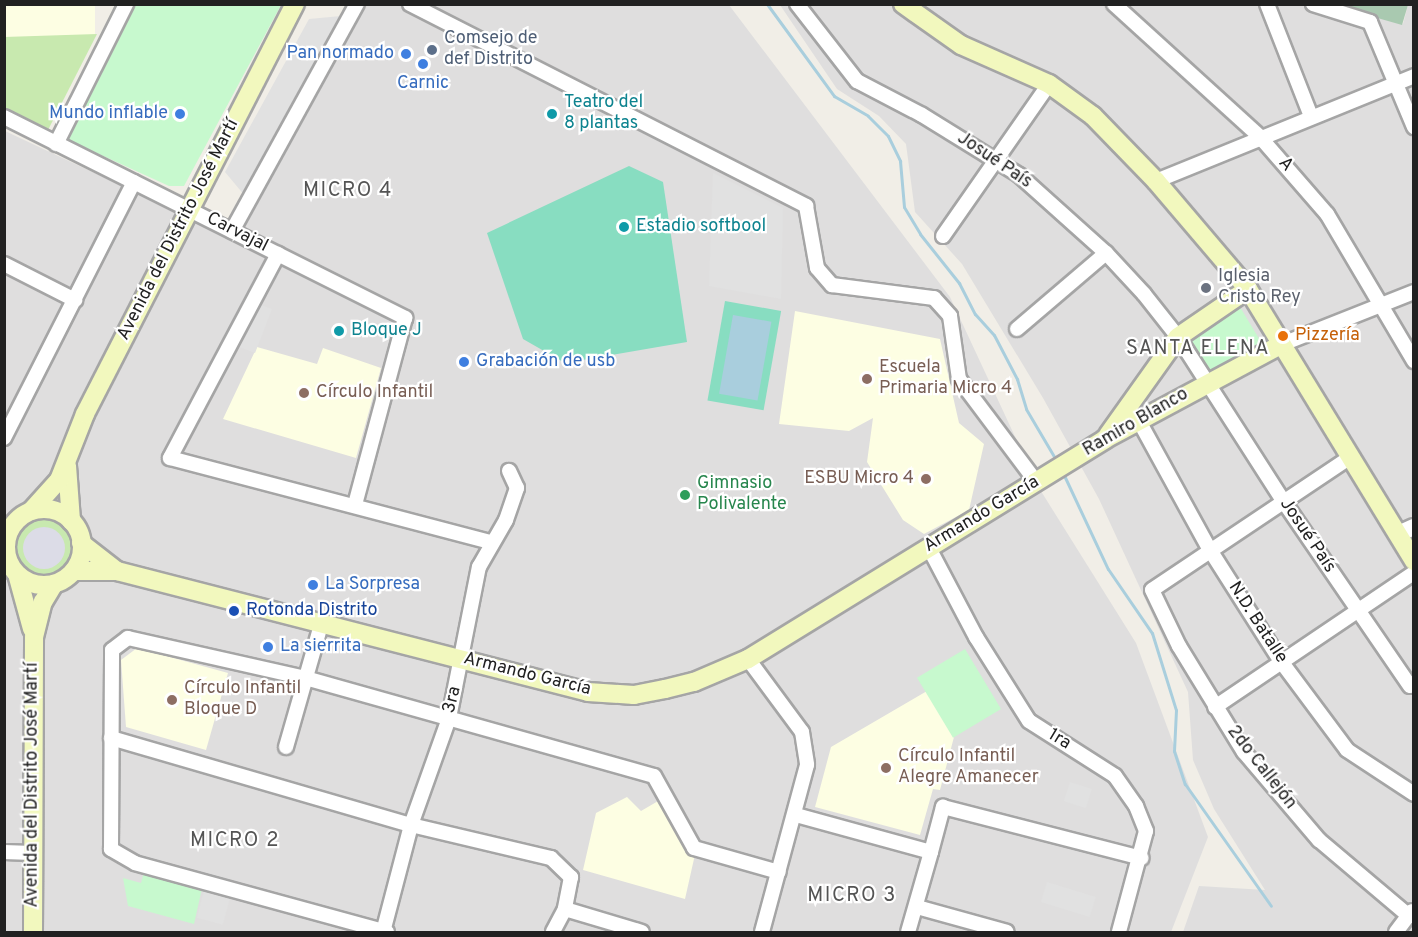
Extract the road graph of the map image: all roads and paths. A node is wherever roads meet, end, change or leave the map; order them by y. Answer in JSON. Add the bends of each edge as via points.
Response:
{"nodes":[{"id":1,"x":126,"y":4,"type":"edge"},
{"id":2,"x":295,"y":4,"type":"edge"},
{"id":3,"x":357,"y":4,"type":"edge"},
{"id":4,"x":410,"y":4,"type":"edge"},
{"id":5,"x":903,"y":4,"type":"edge"},
{"id":6,"x":1114,"y":4,"type":"edge"},
{"id":7,"x":1267,"y":4,"type":"edge"},
{"id":8,"x":1313,"y":4,"type":"edge"},
{"id":9,"x":796,"y":5,"type":"edge"},
{"id":10,"x":1413,"y":76,"type":"edge"},
{"id":11,"x":1396,"y":82,"type":"junction"},
{"id":12,"x":1049,"y":84,"type":"junction"},
{"id":13,"x":1311,"y":116,"type":"junction"},
{"id":14,"x":4,"y":117,"type":"edge"},
{"id":15,"x":1413,"y":127,"type":"edge"},
{"id":16,"x":1260,"y":137,"type":"junction"},
{"id":17,"x":56,"y":144,"type":"junction"},
{"id":18,"x":998,"y":160,"type":"junction"},
{"id":19,"x":1156,"y":180,"type":"junction"},
{"id":20,"x":134,"y":182,"type":"junction"},
{"id":21,"x":190,"y":208,"type":"junction"},
{"id":22,"x":232,"y":231,"type":"junction"},
{"id":23,"x":943,"y":236,"type":"dead end"},
{"id":24,"x":1106,"y":253,"type":"junction"},
{"id":25,"x":278,"y":254,"type":"junction"},
{"id":26,"x":4,"y":264,"type":"edge"},
{"id":27,"x":1248,"y":289,"type":"junction"},
{"id":28,"x":1413,"y":292,"type":"edge"},
{"id":29,"x":75,"y":300,"type":"junction"},
{"id":30,"x":1378,"y":304,"type":"junction"},
{"id":31,"x":1017,"y":329,"type":"dead end"},
{"id":32,"x":1178,"y":337,"type":"junction"},
{"id":33,"x":1280,"y":345,"type":"junction"},
{"id":34,"x":1413,"y":361,"type":"edge"},
{"id":35,"x":1207,"y":383,"type":"junction"},
{"id":36,"x":1138,"y":420,"type":"junction"},
{"id":37,"x":4,"y":438,"type":"edge"},
{"id":38,"x":1105,"y":439,"type":"junction"},
{"id":39,"x":68,"y":458,"type":"junction"},
{"id":40,"x":1349,"y":458,"type":"junction"},
{"id":41,"x":1066,"y":463,"type":"joint"},
{"id":42,"x":509,"y":471,"type":"dead end"},
{"id":43,"x":1043,"y":479,"type":"junction"},
{"id":44,"x":1284,"y":502,"type":"junction"},
{"id":45,"x":355,"y":505,"type":"junction"},
{"id":46,"x":19,"y":515,"type":"edge"},
{"id":47,"x":71,"y":521,"type":"junction"},
{"id":48,"x":1406,"y":531,"type":"edge"},
{"id":49,"x":491,"y":542,"type":"junction"},
{"id":50,"x":81,"y":543,"type":"junction"},
{"id":51,"x":929,"y":548,"type":"junction"},
{"id":52,"x":1210,"y":550,"type":"junction"},
{"id":53,"x":6,"y":554,"type":"edge"},
{"id":54,"x":1413,"y":561,"type":"edge"},
{"id":55,"x":74,"y":571,"type":"junction"},
{"id":56,"x":117,"y":571,"type":"junction"},
{"id":57,"x":1413,"y":573,"type":"edge"},
{"id":58,"x":16,"y":574,"type":"junction"},
{"id":59,"x":54,"y":584,"type":"junction"},
{"id":60,"x":1356,"y":610,"type":"junction"},
{"id":61,"x":321,"y":625,"type":"junction"},
{"id":62,"x":34,"y":637,"type":"junction"},
{"id":63,"x":463,"y":659,"type":"junction"},
{"id":64,"x":748,"y":659,"type":"junction"},
{"id":65,"x":1280,"y":660,"type":"junction"},
{"id":66,"x":305,"y":678,"type":"junction"},
{"id":67,"x":1410,"y":687,"type":"dead end"},
{"id":68,"x":1215,"y":707,"type":"junction"},
{"id":69,"x":449,"y":718,"type":"junction"},
{"id":70,"x":111,"y":738,"type":"junction"},
{"id":71,"x":286,"y":747,"type":"dead end"},
{"id":72,"x":1413,"y":794,"type":"edge"},
{"id":73,"x":796,"y":815,"type":"junction"},
{"id":74,"x":411,"y":825,"type":"junction"},
{"id":75,"x":4,"y":852,"type":"edge"},
{"id":76,"x":931,"y":852,"type":"junction"},
{"id":77,"x":32,"y":853,"type":"junction"},
{"id":78,"x":1142,"y":858,"type":"junction"},
{"id":79,"x":779,"y":872,"type":"junction"},
{"id":80,"x":917,"y":907,"type":"junction"},
{"id":81,"x":565,"y":909,"type":"junction"},
{"id":82,"x":1411,"y":913,"type":"edge"},
{"id":83,"x":384,"y":932,"type":"edge"},
{"id":84,"x":33,"y":933,"type":"edge"},
{"id":85,"x":553,"y":933,"type":"edge"},
{"id":86,"x":642,"y":933,"type":"edge"},
{"id":87,"x":762,"y":933,"type":"edge"},
{"id":88,"x":908,"y":933,"type":"edge"},
{"id":89,"x":1007,"y":933,"type":"edge"},
{"id":90,"x":1119,"y":933,"type":"edge"},
{"id":91,"x":1396,"y":933,"type":"edge"}],
"edges":[{"from":1,"to":17,"type":"street"},
{"from":2,"to":21,"type":"main road","name":"Avenida del Distrito José Martí"},
{"from":3,"to":22,"type":"street"},
{"from":4,"to":43,"type":"street","via":[[806,206],[817,268],[832,285],[934,298],[950,316],[959,380]]},
{"from":5,"to":12,"type":"main road","via":[[961,45]]},
{"from":6,"to":16,"type":"street","name":"A"},
{"from":7,"to":13,"type":"street"},
{"from":8,"to":11,"type":"street","via":[[1370,22]]},
{"from":9,"to":18,"type":"street","name":"Josué País","via":[[856,81]]},
{"from":10,"to":11,"type":"street"},
{"from":11,"to":13,"type":"street"},
{"from":11,"to":15,"type":"street"},
{"from":12,"to":18,"type":"street"},
{"from":12,"to":19,"type":"main road","via":[[1094,116]]},
{"from":13,"to":16,"type":"street"},
{"from":14,"to":17,"type":"street","name":"Carvajal"},
{"from":16,"to":19,"type":"street"},
{"from":16,"to":30,"type":"street","name":"A","via":[[1327,214]]},
{"from":17,"to":20,"type":"street","name":"Carvajal"},
{"from":18,"to":23,"type":"street"},
{"from":18,"to":24,"type":"street","name":"Josué País"},
{"from":19,"to":27,"type":"main road"},
{"from":20,"to":21,"type":"street","name":"Carvajal"},
{"from":20,"to":29,"type":"street"},
{"from":21,"to":22,"type":"street","name":"Carvajal"},
{"from":21,"to":39,"type":"main road","name":"Avenida del Distrito José Martí","via":[[85,414]]},
{"from":22,"to":25,"type":"street","name":"Carvajal"},
{"from":24,"to":31,"type":"street"},
{"from":24,"to":32,"type":"street","name":"Josué País"},
{"from":25,"to":45,"type":"street","name":"Carvajal","via":[[405,318]]},
{"from":25,"to":45,"type":"street","via":[[170,458]]},
{"from":26,"to":29,"type":"street"},
{"from":27,"to":32,"type":"main road"},
{"from":27,"to":33,"type":"main road"},
{"from":28,"to":30,"type":"street"},
{"from":29,"to":37,"type":"street"},
{"from":30,"to":33,"type":"street"},
{"from":30,"to":34,"type":"street","name":"A"},
{"from":32,"to":35,"type":"street","name":"Josué País"},
{"from":32,"to":38,"type":"main road"},
{"from":33,"to":35,"type":"main road","name":"Ramiro Blanco"},
{"from":33,"to":40,"type":"main road"},
{"from":35,"to":36,"type":"main road","name":"Ramiro Blanco"},
{"from":35,"to":44,"type":"street","name":"Josué País"},
{"from":36,"to":38,"type":"main road","name":"Ramiro Blanco"},
{"from":36,"to":52,"type":"street","name":"N.D. Batalle"},
{"from":38,"to":41,"type":"main road","name":"Ramiro Blanco"},
{"from":39,"to":46,"type":"main road","name":"Avenida del Distrito José Martí","via":[[59,480]]},
{"from":39,"to":47,"type":"main road","name":"Avenida del Distrito José Martí"},
{"from":40,"to":44,"type":"street"},
{"from":40,"to":48,"type":"main road"},
{"from":41,"to":43,"type":"main road","name":"Armando García"},
{"from":42,"to":49,"type":"street","name":"3ra","via":[[517,488],[506,520]]},
{"from":43,"to":51,"type":"main road","name":"Armando García"},
{"from":44,"to":52,"type":"street"},
{"from":44,"to":60,"type":"street","name":"Josué País"},
{"from":45,"to":49,"type":"street"},
{"from":46,"to":47,"type":"main road","via":[[54,512]]},
{"from":46,"to":53,"type":"main road","via":[[6,537]]},
{"from":47,"to":50,"type":"main road"},
{"from":48,"to":54,"type":"main road"},
{"from":49,"to":63,"type":"street","name":"3ra","via":[[479,567]]},
{"from":50,"to":55,"type":"main road"},
{"from":50,"to":56,"type":"main road","name":"Armando García"},
{"from":51,"to":64,"type":"main road","name":"Armando García"},
{"from":51,"to":78,"type":"street","name":"1ra","via":[[976,637],[1029,721],[1115,776],[1136,806],[1146,831]]},
{"from":52,"to":65,"type":"street","name":"N.D. Batalle"},
{"from":52,"to":68,"type":"street","name":"2do Callejón","via":[[1152,590]]},
{"from":53,"to":58,"type":"main road"},
{"from":55,"to":56,"type":"main road","name":"Armando García"},
{"from":55,"to":59,"type":"main road"},
{"from":56,"to":61,"type":"main road","name":"Armando García"},
{"from":57,"to":60,"type":"street"},
{"from":58,"to":59,"type":"main road","via":[[40,585]]},
{"from":58,"to":62,"type":"main road","name":"Avenida del Distrito José Martí"},
{"from":59,"to":62,"type":"main road","name":"Avenida del Distrito José Martí","via":[[43,602]]},
{"from":60,"to":65,"type":"street"},
{"from":60,"to":67,"type":"street","name":"Josué País"},
{"from":61,"to":63,"type":"main road","name":"Armando García"},
{"from":61,"to":66,"type":"street"},
{"from":62,"to":77,"type":"main road","name":"Avenida del Distrito José Martí"},
{"from":63,"to":64,"type":"main road","name":"Armando García","via":[[588,692],[634,695],[694,682]]},
{"from":63,"to":69,"type":"street","name":"3ra"},
{"from":64,"to":73,"type":"street","via":[[802,732],[807,765]]},
{"from":65,"to":68,"type":"street"},
{"from":65,"to":72,"type":"street","name":"N.D. Batalle","via":[[1347,750]]},
{"from":66,"to":69,"type":"street"},
{"from":66,"to":70,"type":"street","via":[[128,638],[112,650]]},
{"from":66,"to":71,"type":"street"},
{"from":68,"to":82,"type":"street","name":"2do Callejón","via":[[1244,752],[1319,840]]},
{"from":69,"to":74,"type":"street","name":"3ra"},
{"from":69,"to":79,"type":"street","via":[[654,776],[694,848]]},
{"from":70,"to":74,"type":"street"},
{"from":70,"to":83,"type":"street","via":[[111,849],[135,865]]},
{"from":73,"to":76,"type":"street"},
{"from":73,"to":79,"type":"street"},
{"from":74,"to":81,"type":"street","via":[[551,858],[571,876]]},
{"from":74,"to":83,"type":"street","name":"3ra"},
{"from":75,"to":77,"type":"street"},
{"from":76,"to":78,"type":"street","via":[[943,807]]},
{"from":76,"to":80,"type":"street"},
{"from":77,"to":84,"type":"main road","name":"Avenida del Distrito José Martí"},
{"from":78,"to":90,"type":"street","name":"1ra"},
{"from":79,"to":87,"type":"street"},
{"from":80,"to":88,"type":"street"},
{"from":80,"to":89,"type":"street"},
{"from":81,"to":85,"type":"street"},
{"from":81,"to":86,"type":"street"},
{"from":82,"to":91,"type":"street"}]}
